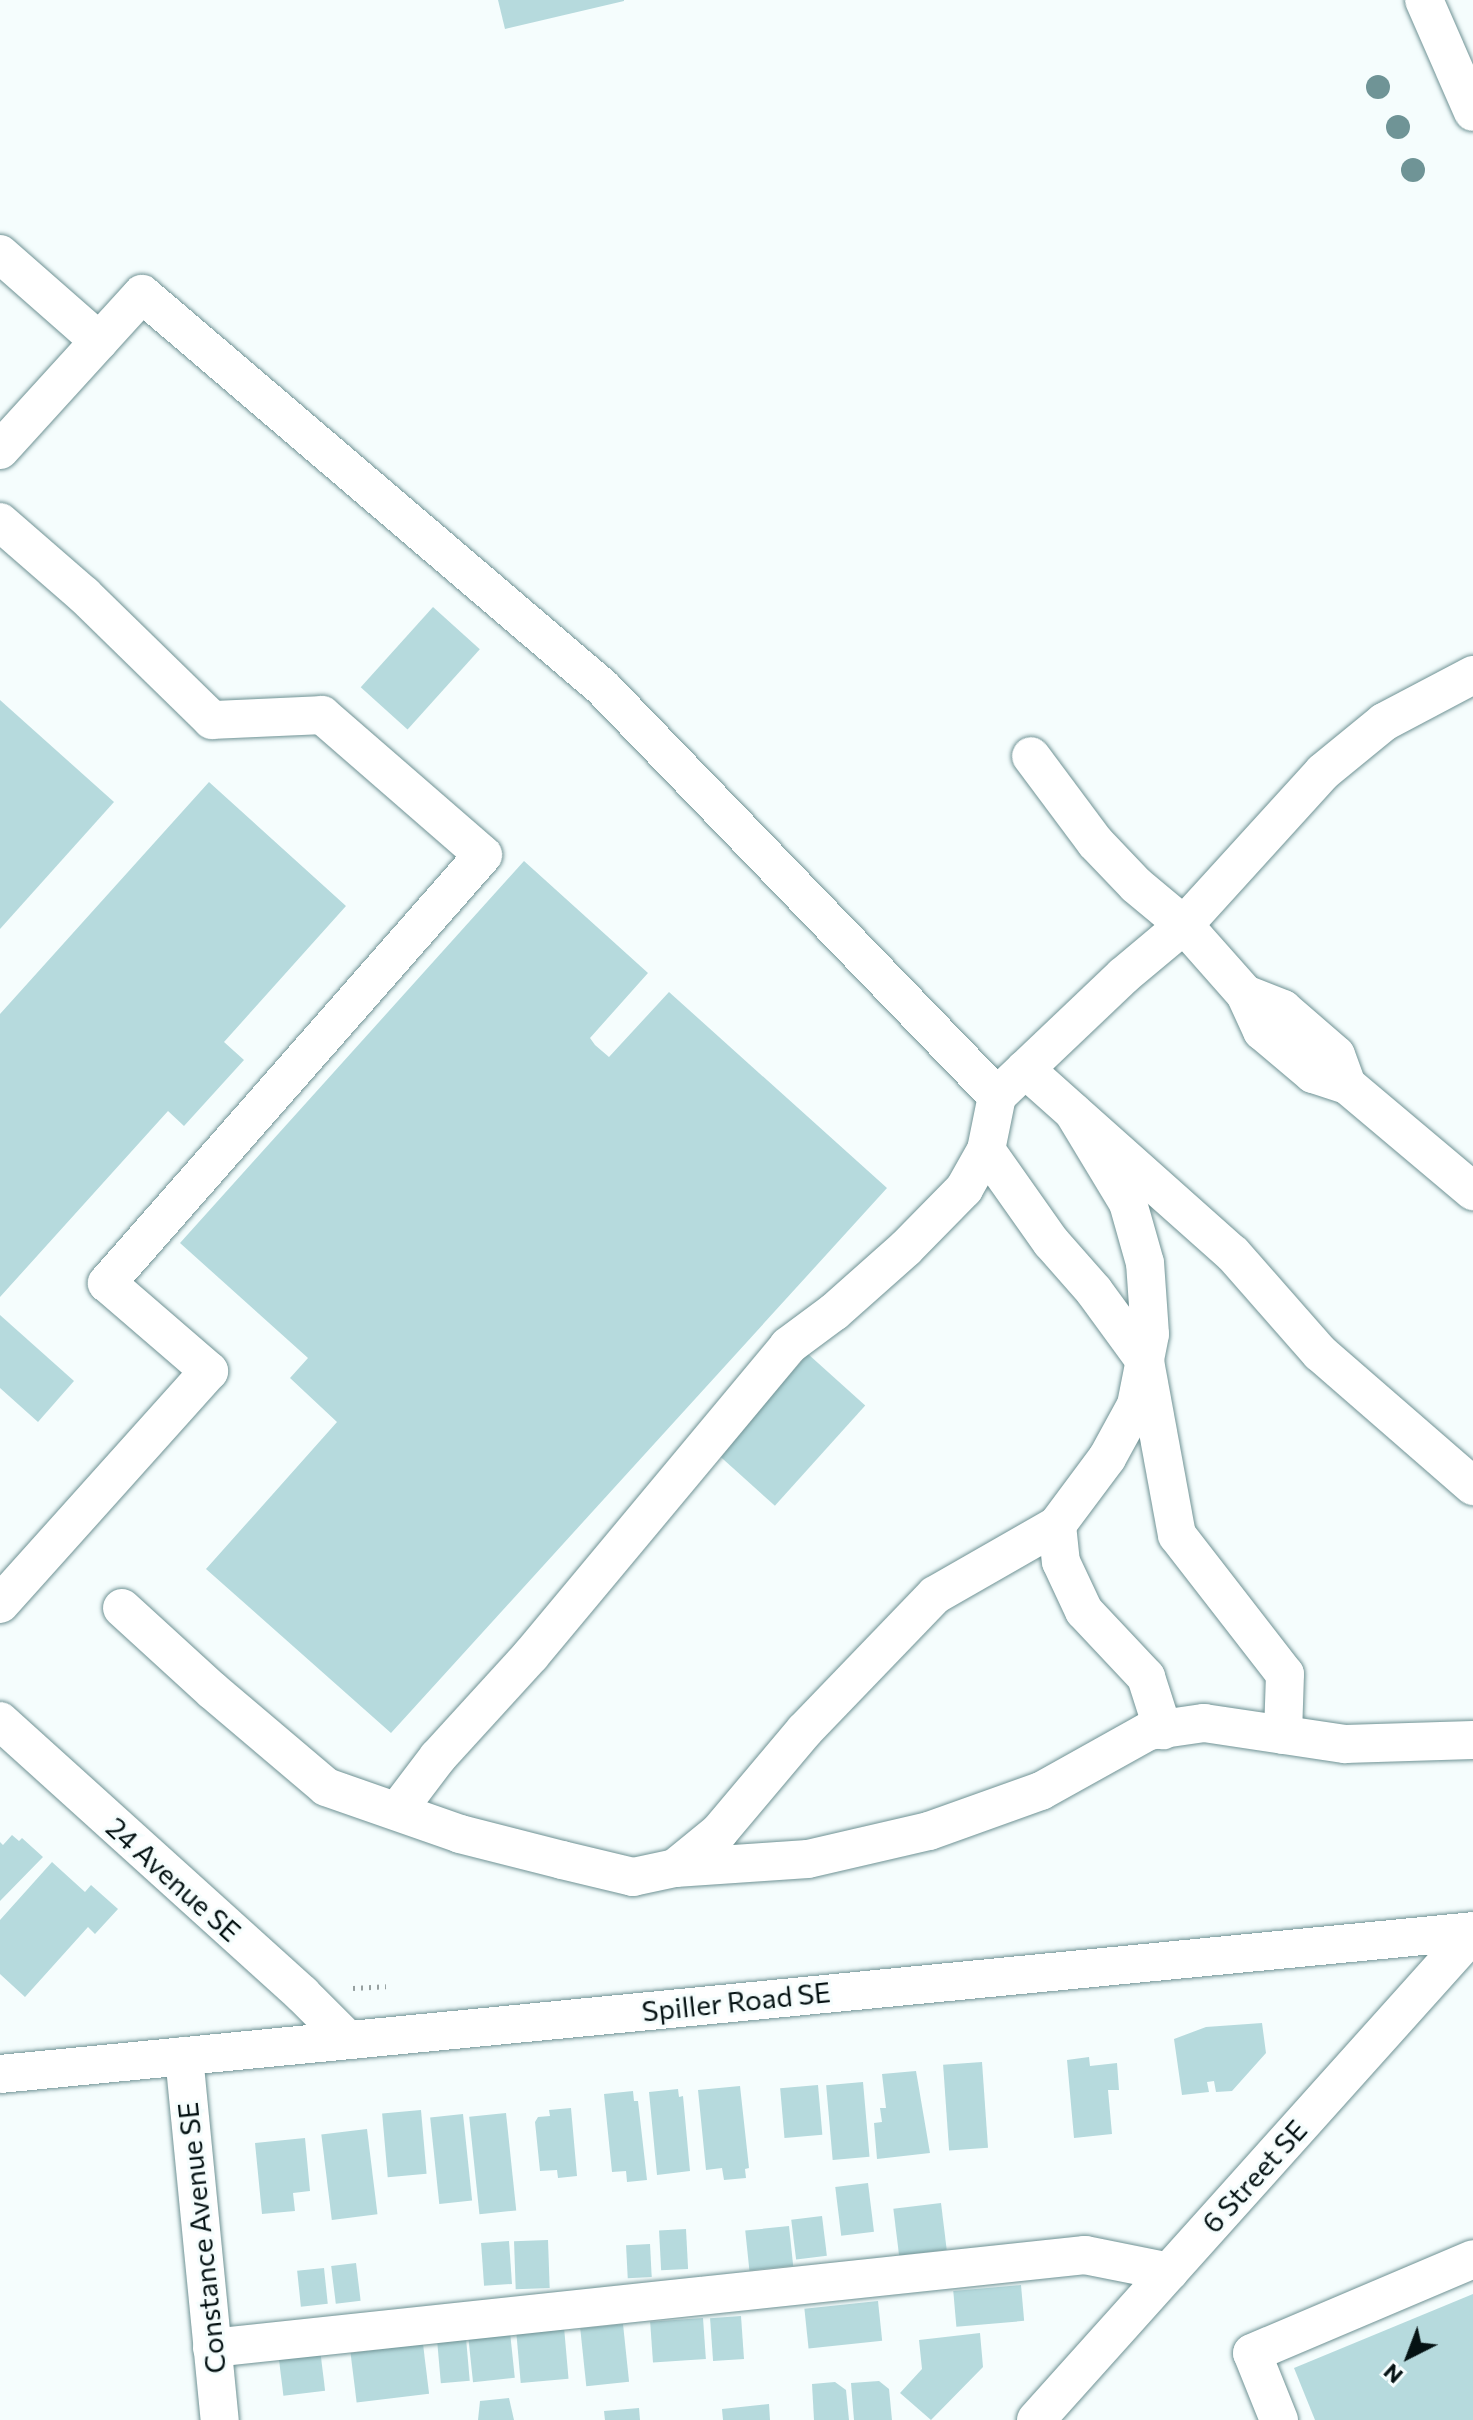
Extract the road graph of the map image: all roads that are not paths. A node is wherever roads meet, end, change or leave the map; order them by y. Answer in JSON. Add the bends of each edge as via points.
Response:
{"nodes":[{"id":1,"x":1424,"y":0,"type":"edge"},
{"id":2,"x":1473,"y":112,"type":"edge"},
{"id":3,"x":0,"y":254,"type":"edge"},
{"id":4,"x":99,"y":341,"type":"junction"},
{"id":5,"x":0,"y":450,"type":"edge"},
{"id":6,"x":0,"y":522,"type":"edge"},
{"id":7,"x":1473,"y":675,"type":"edge"},
{"id":8,"x":1031,"y":756,"type":"dead end"},
{"id":9,"x":1184,"y":925,"type":"junction"},
{"id":10,"x":1025,"y":1069,"type":"junction"},
{"id":11,"x":997,"y":1096,"type":"junction"},
{"id":12,"x":1073,"y":1112,"type":"junction"},
{"id":13,"x":986,"y":1150,"type":"junction"},
{"id":14,"x":1473,"y":1191,"type":"edge"},
{"id":15,"x":1145,"y":1361,"type":"junction"},
{"id":16,"x":1473,"y":1486,"type":"edge"},
{"id":17,"x":1057,"y":1525,"type":"junction"},
{"id":18,"x":0,"y":1604,"type":"edge"},
{"id":19,"x":122,"y":1608,"type":"dead end"},
{"id":20,"x":0,"y":1721,"type":"edge"},
{"id":21,"x":1163,"y":1730,"type":"junction"},
{"id":22,"x":1283,"y":1735,"type":"junction"},
{"id":23,"x":1473,"y":1740,"type":"edge"},
{"id":24,"x":397,"y":1811,"type":"junction"},
{"id":25,"x":675,"y":1868,"type":"junction"},
{"id":26,"x":1473,"y":1932,"type":"edge"},
{"id":27,"x":347,"y":2039,"type":"junction"},
{"id":28,"x":184,"y":2056,"type":"junction"},
{"id":29,"x":0,"y":2074,"type":"edge"},
{"id":30,"x":1473,"y":2259,"type":"edge"},
{"id":31,"x":1169,"y":2272,"type":"junction"},
{"id":32,"x":212,"y":2348,"type":"junction"},
{"id":33,"x":220,"y":2420,"type":"edge"},
{"id":34,"x":1036,"y":2420,"type":"edge"},
{"id":35,"x":1279,"y":2420,"type":"edge"}],
"edges":[{"from":1,"to":2,"type":"street"},
{"from":3,"to":4,"type":"street"},
{"from":4,"to":5,"type":"street"},
{"from":4,"to":11,"type":"street","via":[[142,294],[602,687]]},
{"from":6,"to":18,"type":"street","via":[[212,720],[322,715],[483,855],[107,1283],[209,1371]]},
{"from":7,"to":9,"type":"street","via":[[1384,722],[1323,772]]},
{"from":8,"to":9,"type":"street","via":[[1095,842]]},
{"from":9,"to":10,"type":"street"},
{"from":9,"to":14,"type":"street","via":[[1245,994],[1262,1031],[1313,1074],[1347,1085]]},
{"from":10,"to":11,"type":"street"},
{"from":10,"to":12,"type":"street"},
{"from":11,"to":13,"type":"street"},
{"from":12,"to":15,"type":"street","via":[[1128,1203],[1145,1263],[1150,1334]]},
{"from":12,"to":16,"type":"street","via":[[1233,1254],[1320,1353]]},
{"from":13,"to":15,"type":"street"},
{"from":13,"to":24,"type":"street","via":[[964,1189],[906,1248],[788,1346]]},
{"from":15,"to":17,"type":"street","via":[[1136,1405],[1107,1458]]},
{"from":15,"to":22,"type":"street","via":[[1177,1535],[1285,1674]]},
{"from":17,"to":21,"type":"street","via":[[1061,1562],[1084,1611],[1146,1677]]},
{"from":17,"to":25,"type":"street","via":[[935,1595],[805,1730],[719,1832]]},
{"from":19,"to":24,"type":"street","via":[[326,1787]]},
{"from":20,"to":27,"type":"street","name":"24 Avenue SE"},
{"from":21,"to":22,"type":"street","via":[[1204,1723]]},
{"from":21,"to":25,"type":"street","via":[[1149,1731],[1041,1791],[929,1831],[808,1859]]},
{"from":22,"to":23,"type":"street","via":[[1345,1744]]},
{"from":24,"to":25,"type":"street","via":[[460,1834],[633,1877]]},
{"from":26,"to":27,"type":"street","name":"Spiller Road SE"},
{"from":26,"to":31,"type":"street","name":"6 Street SE"},
{"from":27,"to":28,"type":"street","name":"Spiller Road SE"},
{"from":28,"to":29,"type":"street","name":"Spiller Road SE"},
{"from":28,"to":32,"type":"street","name":"Constance Avenue SE"},
{"from":30,"to":35,"type":"street","via":[[1252,2353]]},
{"from":31,"to":32,"type":"street","via":[[1085,2255]]},
{"from":31,"to":34,"type":"street","name":"6 Street SE"},
{"from":32,"to":33,"type":"street","name":"Constance Avenue SE"}]}
